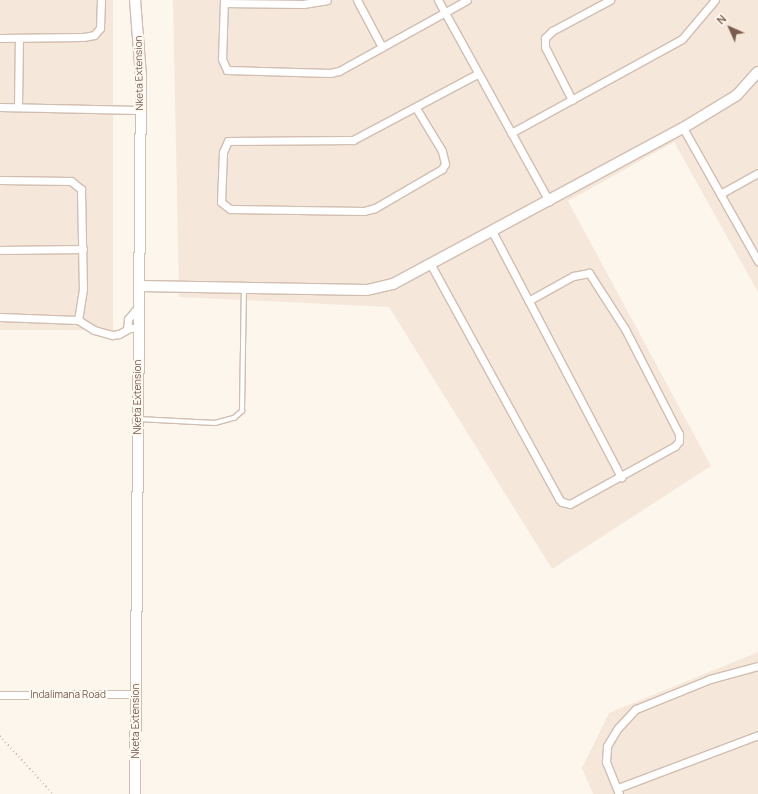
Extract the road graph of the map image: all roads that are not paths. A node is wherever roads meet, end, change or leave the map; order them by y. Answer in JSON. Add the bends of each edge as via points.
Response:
{"nodes":[{"id":1,"x":101,"y":0,"type":"edge"},
{"id":2,"x":135,"y":0,"type":"edge"},
{"id":3,"x":326,"y":0,"type":"edge"},
{"id":4,"x":357,"y":0,"type":"edge"},
{"id":5,"x":438,"y":0,"type":"edge"},
{"id":6,"x":467,"y":0,"type":"edge"},
{"id":7,"x":610,"y":0,"type":"edge"},
{"id":8,"x":715,"y":0,"type":"edge"},
{"id":9,"x":224,"y":1,"type":"edge"},
{"id":10,"x":445,"y":12,"type":"junction"},
{"id":11,"x":0,"y":38,"type":"edge"},
{"id":12,"x":19,"y":38,"type":"junction"},
{"id":13,"x":382,"y":47,"type":"junction"},
{"id":14,"x":758,"y":72,"type":"edge"},
{"id":15,"x":477,"y":74,"type":"junction"},
{"id":16,"x":572,"y":100,"type":"junction"},
{"id":17,"x":0,"y":107,"type":"edge"},
{"id":18,"x":18,"y":107,"type":"junction"},
{"id":19,"x":416,"y":108,"type":"junction"},
{"id":20,"x":140,"y":110,"type":"junction"},
{"id":21,"x":683,"y":128,"type":"junction"},
{"id":22,"x":511,"y":133,"type":"junction"},
{"id":23,"x":758,"y":173,"type":"edge"},
{"id":24,"x":0,"y":180,"type":"edge"},
{"id":25,"x":722,"y":193,"type":"junction"},
{"id":26,"x":549,"y":201,"type":"junction"},
{"id":27,"x":493,"y":233,"type":"junction"},
{"id":28,"x":83,"y":249,"type":"junction"},
{"id":29,"x":0,"y":250,"type":"edge"},
{"id":30,"x":758,"y":261,"type":"edge"},
{"id":31,"x":431,"y":265,"type":"junction"},
{"id":32,"x":139,"y":286,"type":"junction"},
{"id":33,"x":244,"y":288,"type":"junction"},
{"id":34,"x":528,"y":301,"type":"junction"},
{"id":35,"x":139,"y":306,"type":"junction"},
{"id":36,"x":0,"y":318,"type":"edge"},
{"id":37,"x":78,"y":320,"type":"junction"},
{"id":38,"x":139,"y":328,"type":"junction"},
{"id":39,"x":127,"y":329,"type":"junction"},
{"id":40,"x":138,"y":419,"type":"junction"},
{"id":41,"x":622,"y":477,"type":"junction"},
{"id":42,"x":758,"y":666,"type":"edge"},
{"id":43,"x":136,"y":694,"type":"junction"},
{"id":44,"x":0,"y":695,"type":"edge"},
{"id":45,"x":758,"y":736,"type":"edge"},
{"id":46,"x":619,"y":791,"type":"edge"},
{"id":47,"x":135,"y":794,"type":"edge"}],
"edges":[{"from":1,"to":12,"type":"street","via":[[100,28],[94,35]]},
{"from":2,"to":20,"type":"street","name":"Nketa Extension","via":[[140,56]]},
{"from":3,"to":9,"type":"street","via":[[303,4]]},
{"from":4,"to":13,"type":"street"},
{"from":5,"to":10,"type":"street"},
{"from":6,"to":10,"type":"street"},
{"from":7,"to":16,"type":"street","via":[[552,31],[545,38],[545,47]]},
{"from":8,"to":16,"type":"street","via":[[682,39]]},
{"from":9,"to":13,"type":"street","via":[[222,62],[231,71],[330,73],[340,71]]},
{"from":10,"to":13,"type":"street"},
{"from":10,"to":15,"type":"street"},
{"from":11,"to":12,"type":"street"},
{"from":12,"to":18,"type":"street"},
{"from":14,"to":21,"type":"street","via":[[737,95]]},
{"from":15,"to":19,"type":"street"},
{"from":15,"to":22,"type":"street"},
{"from":16,"to":22,"type":"street"},
{"from":17,"to":18,"type":"street"},
{"from":18,"to":20,"type":"street"},
{"from":19,"to":19,"type":"street","via":[[359,138],[348,141],[228,141],[223,152],[221,202],[230,209],[364,211],[375,208],[442,169],[445,164],[442,151]]},
{"from":20,"to":32,"type":"street","name":"Nketa Extension"},
{"from":21,"to":25,"type":"street"},
{"from":21,"to":26,"type":"street"},
{"from":22,"to":26,"type":"street"},
{"from":23,"to":25,"type":"street"},
{"from":24,"to":28,"type":"street","via":[[65,180],[77,184],[82,192]]},
{"from":25,"to":30,"type":"street"},
{"from":26,"to":27,"type":"street"},
{"from":27,"to":31,"type":"street"},
{"from":27,"to":34,"type":"street"},
{"from":28,"to":29,"type":"street"},
{"from":28,"to":37,"type":"street","via":[[83,289]]},
{"from":31,"to":33,"type":"street","via":[[393,284],[376,289]]},
{"from":31,"to":41,"type":"street","via":[[562,502],[575,502]]},
{"from":32,"to":33,"type":"street"},
{"from":32,"to":35,"type":"street","name":"Nketa Extension"},
{"from":33,"to":40,"type":"lane","via":[[242,411],[234,418],[215,423]]},
{"from":34,"to":41,"type":"street"},
{"from":34,"to":41,"type":"street","via":[[573,276],[587,273],[624,330],[679,438],[675,446]]},
{"from":35,"to":38,"type":"street","name":"Nketa Extension"},
{"from":35,"to":39,"type":"street","via":[[128,319]]},
{"from":36,"to":37,"type":"street"},
{"from":37,"to":39,"type":"street","via":[[106,335],[117,335]]},
{"from":38,"to":39,"type":"street"},
{"from":38,"to":40,"type":"street","name":"Nketa Extension"},
{"from":40,"to":43,"type":"street","name":"Nketa Extension"},
{"from":42,"to":46,"type":"street","via":[[710,679],[636,709],[618,728],[607,746],[606,762]]},
{"from":43,"to":44,"type":"street","name":"Indalimana Road"},
{"from":43,"to":47,"type":"street","name":"Nketa Extension"},
{"from":45,"to":46,"type":"street"}]}
